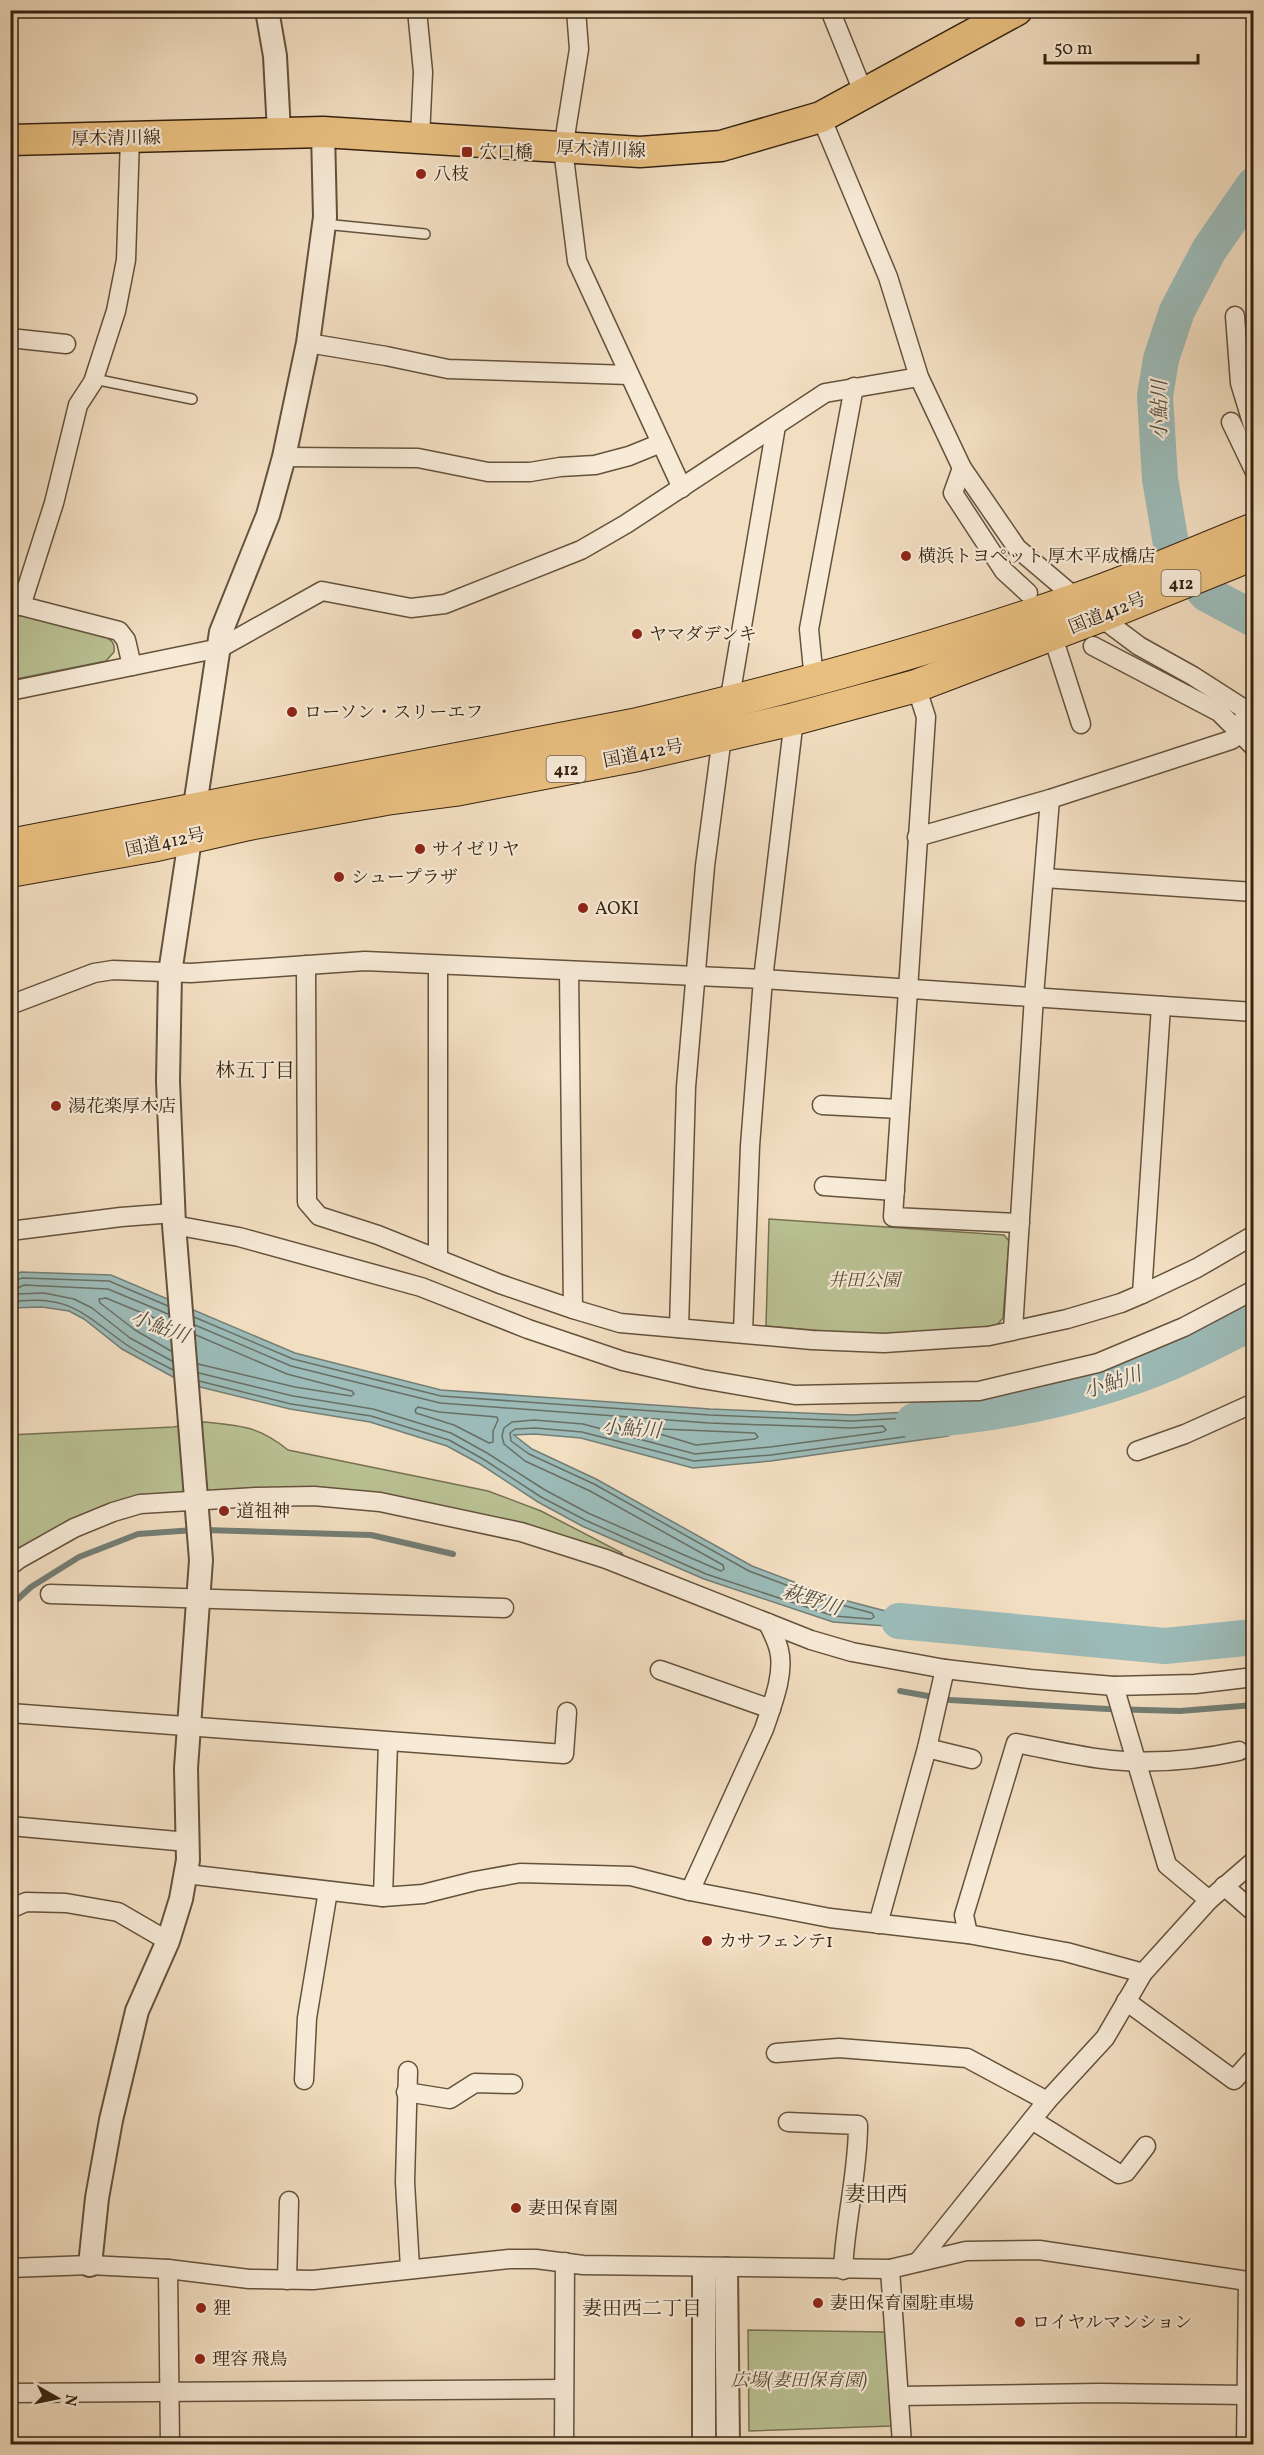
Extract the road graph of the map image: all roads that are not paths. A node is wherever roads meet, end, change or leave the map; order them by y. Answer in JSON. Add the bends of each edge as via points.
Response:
{"nodes":[{"id":1,"x":267,"y":10,"type":"edge"},
{"id":2,"x":417,"y":10,"type":"edge"},
{"id":3,"x":576,"y":10,"type":"edge"},
{"id":4,"x":830,"y":10,"type":"edge"},
{"id":5,"x":1017,"y":10,"type":"edge"},
{"id":6,"x":864,"y":94,"type":"junction"},
{"id":7,"x":820,"y":117,"type":"junction"},
{"id":8,"x":279,"y":132,"type":"junction"},
{"id":9,"x":323,"y":132,"type":"junction"},
{"id":10,"x":130,"y":138,"type":"junction"},
{"id":11,"x":420,"y":138,"type":"junction"},
{"id":12,"x":10,"y":140,"type":"edge"},
{"id":13,"x":563,"y":149,"type":"junction"},
{"id":14,"x":324,"y":224,"type":"junction"},
{"id":15,"x":425,"y":234,"type":"dead end"},
{"id":16,"x":1235,"y":316,"type":"dead end"},
{"id":17,"x":10,"y":338,"type":"edge"},
{"id":18,"x":308,"y":343,"type":"junction"},
{"id":19,"x":66,"y":344,"type":"dead end"},
{"id":20,"x":629,"y":375,"type":"junction"},
{"id":21,"x":919,"y":377,"type":"junction"},
{"id":22,"x":94,"y":379,"type":"junction"},
{"id":23,"x":854,"y":387,"type":"junction"},
{"id":24,"x":192,"y":399,"type":"dead end"},
{"id":25,"x":1231,"y":422,"type":"dead end"},
{"id":26,"x":776,"y":426,"type":"junction"},
{"id":27,"x":1254,"y":429,"type":"edge"},
{"id":28,"x":661,"y":442,"type":"junction"},
{"id":29,"x":284,"y":457,"type":"junction"},
{"id":30,"x":962,"y":468,"type":"junction"},
{"id":31,"x":1254,"y":470,"type":"edge"},
{"id":32,"x":682,"y":488,"type":"junction"},
{"id":33,"x":1254,"y":529,"type":"edge"},
{"id":34,"x":1254,"y":554,"type":"edge"},
{"id":35,"x":1028,"y":594,"type":"dead end"},
{"id":36,"x":16,"y":604,"type":"edge"},
{"id":37,"x":1093,"y":606,"type":"junction"},
{"id":38,"x":1052,"y":634,"type":"junction"},
{"id":39,"x":1093,"y":646,"type":"dead end"},
{"id":40,"x":220,"y":648,"type":"junction"},
{"id":41,"x":132,"y":666,"type":"junction"},
{"id":42,"x":814,"y":680,"type":"junction"},
{"id":43,"x":916,"y":686,"type":"junction"},
{"id":44,"x":10,"y":691,"type":"edge"},
{"id":45,"x":729,"y":703,"type":"junction"},
{"id":46,"x":1250,"y":712,"type":"edge"},
{"id":47,"x":794,"y":719,"type":"junction"},
{"id":48,"x":1081,"y":724,"type":"dead end"},
{"id":49,"x":1240,"y":734,"type":"junction"},
{"id":50,"x":722,"y":737,"type":"junction"},
{"id":51,"x":1254,"y":747,"type":"edge"},
{"id":52,"x":1050,"y":799,"type":"junction"},
{"id":53,"x":194,"y":823,"type":"junction"},
{"id":54,"x":917,"y":837,"type":"junction"},
{"id":55,"x":10,"y":845,"type":"edge"},
{"id":56,"x":10,"y":872,"type":"edge"},
{"id":57,"x":1044,"y":878,"type":"junction"},
{"id":58,"x":1254,"y":892,"type":"edge"},
{"id":59,"x":306,"y":965,"type":"junction"},
{"id":60,"x":438,"y":966,"type":"junction"},
{"id":61,"x":569,"y":971,"type":"junction"},
{"id":62,"x":170,"y":973,"type":"junction"},
{"id":63,"x":695,"y":976,"type":"junction"},
{"id":64,"x":763,"y":979,"type":"junction"},
{"id":65,"x":910,"y":988,"type":"junction"},
{"id":66,"x":1034,"y":996,"type":"junction"},
{"id":67,"x":10,"y":1005,"type":"edge"},
{"id":68,"x":1161,"y":1006,"type":"junction"},
{"id":69,"x":1254,"y":1012,"type":"edge"},
{"id":70,"x":822,"y":1105,"type":"dead end"},
{"id":71,"x":900,"y":1109,"type":"junction"},
{"id":72,"x":824,"y":1186,"type":"dead end"},
{"id":73,"x":895,"y":1191,"type":"junction"},
{"id":74,"x":174,"y":1219,"type":"junction"},
{"id":75,"x":1020,"y":1223,"type":"junction"},
{"id":76,"x":10,"y":1231,"type":"edge"},
{"id":77,"x":1254,"y":1235,"type":"edge"},
{"id":78,"x":440,"y":1259,"type":"junction"},
{"id":79,"x":421,"y":1287,"type":"junction"},
{"id":80,"x":1254,"y":1290,"type":"edge"},
{"id":81,"x":1142,"y":1294,"type":"junction"},
{"id":82,"x":573,"y":1309,"type":"junction"},
{"id":83,"x":679,"y":1328,"type":"junction"},
{"id":84,"x":1013,"y":1330,"type":"junction"},
{"id":85,"x":743,"y":1332,"type":"junction"},
{"id":86,"x":1254,"y":1403,"type":"edge"},
{"id":87,"x":1137,"y":1451,"type":"dead end"},
{"id":88,"x":199,"y":1520,"type":"junction"},
{"id":89,"x":10,"y":1566,"type":"edge"},
{"id":90,"x":50,"y":1594,"type":"dead end"},
{"id":91,"x":198,"y":1598,"type":"junction"},
{"id":92,"x":504,"y":1608,"type":"dead end"},
{"id":93,"x":768,"y":1623,"type":"junction"},
{"id":94,"x":945,"y":1669,"type":"junction"},
{"id":95,"x":660,"y":1670,"type":"dead end"},
{"id":96,"x":1254,"y":1677,"type":"edge"},
{"id":97,"x":1118,"y":1702,"type":"junction"},
{"id":98,"x":771,"y":1709,"type":"junction"},
{"id":99,"x":567,"y":1712,"type":"dead end"},
{"id":100,"x":10,"y":1713,"type":"edge"},
{"id":101,"x":188,"y":1726,"type":"junction"},
{"id":102,"x":388,"y":1742,"type":"junction"},
{"id":103,"x":927,"y":1748,"type":"junction"},
{"id":104,"x":1239,"y":1751,"type":"dead end"},
{"id":105,"x":972,"y":1759,"type":"dead end"},
{"id":106,"x":1135,"y":1761,"type":"junction"},
{"id":107,"x":10,"y":1826,"type":"edge"},
{"id":108,"x":188,"y":1842,"type":"junction"},
{"id":109,"x":1254,"y":1861,"type":"edge"},
{"id":110,"x":186,"y":1874,"type":"junction"},
{"id":111,"x":1224,"y":1886,"type":"junction"},
{"id":112,"x":328,"y":1891,"type":"junction"},
{"id":113,"x":690,"y":1891,"type":"junction"},
{"id":114,"x":383,"y":1897,"type":"junction"},
{"id":115,"x":1209,"y":1900,"type":"junction"},
{"id":116,"x":10,"y":1909,"type":"edge"},
{"id":117,"x":1254,"y":1912,"type":"edge"},
{"id":118,"x":878,"y":1924,"type":"junction"},
{"id":119,"x":968,"y":1934,"type":"junction"},
{"id":120,"x":168,"y":1941,"type":"junction"},
{"id":121,"x":1143,"y":1973,"type":"junction"},
{"id":122,"x":1126,"y":2001,"type":"junction"},
{"id":123,"x":776,"y":2053,"type":"dead end"},
{"id":124,"x":1252,"y":2060,"type":"dead end"},
{"id":125,"x":408,"y":2071,"type":"dead end"},
{"id":126,"x":304,"y":2080,"type":"dead end"},
{"id":127,"x":513,"y":2084,"type":"dead end"},
{"id":128,"x":406,"y":2092,"type":"junction"},
{"id":129,"x":1047,"y":2101,"type":"junction"},
{"id":130,"x":1032,"y":2120,"type":"junction"},
{"id":131,"x":788,"y":2122,"type":"dead end"},
{"id":132,"x":1146,"y":2146,"type":"dead end"},
{"id":133,"x":289,"y":2201,"type":"dead end"},
{"id":134,"x":565,"y":2262,"type":"junction"},
{"id":135,"x":918,"y":2262,"type":"junction"},
{"id":136,"x":90,"y":2265,"type":"junction"},
{"id":137,"x":10,"y":2268,"type":"edge"},
{"id":138,"x":410,"y":2268,"type":"junction"},
{"id":139,"x":168,"y":2269,"type":"junction"},
{"id":140,"x":715,"y":2269,"type":"junction"},
{"id":141,"x":843,"y":2270,"type":"junction"},
{"id":142,"x":890,"y":2270,"type":"junction"},
{"id":143,"x":287,"y":2280,"type":"junction"},
{"id":144,"x":1251,"y":2281,"type":"edge"},
{"id":145,"x":563,"y":2389,"type":"junction"},
{"id":146,"x":10,"y":2393,"type":"edge"},
{"id":147,"x":171,"y":2393,"type":"junction"},
{"id":148,"x":1247,"y":2395,"type":"junction"},
{"id":149,"x":900,"y":2396,"type":"junction"},
{"id":150,"x":1249,"y":2440,"type":"edge"},
{"id":151,"x":170,"y":2445,"type":"edge"},
{"id":152,"x":564,"y":2445,"type":"edge"},
{"id":153,"x":704,"y":2445,"type":"edge"},
{"id":154,"x":728,"y":2445,"type":"edge"},
{"id":155,"x":902,"y":2445,"type":"edge"}],
"edges":[{"from":1,"to":8,"type":"street"},
{"from":2,"to":11,"type":"street","via":[[423,72]]},
{"from":3,"to":13,"type":"street","via":[[579,49]]},
{"from":4,"to":6,"type":"street"},
{"from":5,"to":6,"type":"main road","name":"厚木清川線"},
{"from":6,"to":7,"type":"main road","name":"厚木清川線"},
{"from":7,"to":13,"type":"main road","name":"厚木清川線","via":[[721,146],[640,152]]},
{"from":7,"to":21,"type":"street","via":[[888,277]]},
{"from":8,"to":9,"type":"main road","name":"厚木清川線"},
{"from":8,"to":10,"type":"main road","name":"厚木清川線"},
{"from":9,"to":11,"type":"main road","name":"厚木清川線"},
{"from":9,"to":14,"type":"street"},
{"from":10,"to":12,"type":"main road","name":"厚木清川線"},
{"from":10,"to":22,"type":"street","via":[[126,261],[116,311]]},
{"from":11,"to":13,"type":"main road","name":"厚木清川線"},
{"from":13,"to":20,"type":"street","via":[[577,261]]},
{"from":14,"to":15,"type":"lane"},
{"from":14,"to":18,"type":"street"},
{"from":16,"to":27,"type":"street","via":[[1240,383]]},
{"from":17,"to":19,"type":"street"},
{"from":18,"to":20,"type":"street","via":[[448,369]]},
{"from":18,"to":29,"type":"street"},
{"from":20,"to":28,"type":"street"},
{"from":21,"to":23,"type":"street"},
{"from":21,"to":30,"type":"street"},
{"from":22,"to":24,"type":"lane"},
{"from":22,"to":36,"type":"street","via":[[78,405],[54,503]]},
{"from":23,"to":26,"type":"street","via":[[825,393]]},
{"from":23,"to":42,"type":"street","via":[[808,629]]},
{"from":25,"to":31,"type":"street"},
{"from":26,"to":32,"type":"street"},
{"from":26,"to":45,"type":"street"},
{"from":28,"to":29,"type":"street","via":[[595,465],[530,472],[488,472],[418,458]]},
{"from":28,"to":32,"type":"street"},
{"from":29,"to":40,"type":"street","via":[[268,515],[221,632]]},
{"from":30,"to":35,"type":"street","via":[[953,493],[1004,571]]},
{"from":30,"to":37,"type":"street","via":[[1017,548]]},
{"from":32,"to":40,"type":"street","via":[[581,550],[446,604],[411,608],[322,591]]},
{"from":33,"to":37,"type":"highway","name":"国道412号","number":"412"},
{"from":34,"to":37,"type":"highway","name":"国道412号","number":"412"},
{"from":36,"to":41,"type":"street","via":[[119,631],[126,640]]},
{"from":37,"to":38,"type":"highway","name":"国道412号","number":"412"},
{"from":37,"to":42,"type":"highway","name":"国道412号","number":"412"},
{"from":37,"to":46,"type":"street","via":[[1139,646]]},
{"from":38,"to":43,"type":"highway","name":"国道412号","number":"412"},
{"from":38,"to":48,"type":"street","via":[[1080,698]]},
{"from":39,"to":49,"type":"street","via":[[1219,712]]},
{"from":40,"to":41,"type":"street"},
{"from":40,"to":53,"type":"street"},
{"from":41,"to":44,"type":"street"},
{"from":42,"to":45,"type":"highway","name":"国道412号","number":"412"},
{"from":43,"to":47,"type":"highway","name":"国道412号","number":"412"},
{"from":43,"to":54,"type":"street","via":[[926,717]]},
{"from":45,"to":53,"type":"highway","name":"国道412号","number":"412"},
{"from":46,"to":49,"type":"street"},
{"from":47,"to":50,"type":"highway","name":"国道412号","number":"412"},
{"from":47,"to":64,"type":"street"},
{"from":49,"to":51,"type":"street"},
{"from":49,"to":52,"type":"street"},
{"from":50,"to":53,"type":"highway","name":"国道412号","number":"412","via":[[455,790],[249,824]]},
{"from":50,"to":63,"type":"street"},
{"from":52,"to":54,"type":"street"},
{"from":52,"to":57,"type":"street"},
{"from":53,"to":55,"type":"highway","name":"国道412号","number":"412"},
{"from":53,"to":56,"type":"highway","name":"国道412号","number":"412"},
{"from":53,"to":62,"type":"street"},
{"from":54,"to":65,"type":"street"},
{"from":57,"to":58,"type":"street"},
{"from":57,"to":66,"type":"street"},
{"from":59,"to":60,"type":"street","via":[[365,961]]},
{"from":59,"to":62,"type":"street"},
{"from":59,"to":78,"type":"street","via":[[307,1202],[319,1216]]},
{"from":60,"to":61,"type":"street"},
{"from":60,"to":78,"type":"street"},
{"from":61,"to":63,"type":"street"},
{"from":61,"to":82,"type":"street"},
{"from":62,"to":67,"type":"street","via":[[94,973]]},
{"from":62,"to":74,"type":"street","via":[[168,1082]]},
{"from":63,"to":64,"type":"street"},
{"from":63,"to":83,"type":"street","via":[[686,1087]]},
{"from":64,"to":65,"type":"street"},
{"from":64,"to":85,"type":"street","via":[[750,1146]]},
{"from":65,"to":66,"type":"street"},
{"from":65,"to":71,"type":"street"},
{"from":66,"to":68,"type":"street"},
{"from":66,"to":75,"type":"street"},
{"from":68,"to":69,"type":"street"},
{"from":68,"to":81,"type":"street"},
{"from":70,"to":71,"type":"street"},
{"from":71,"to":73,"type":"street"},
{"from":72,"to":73,"type":"street"},
{"from":73,"to":75,"type":"street","via":[[893,1217]]},
{"from":74,"to":76,"type":"street","via":[[121,1217]]},
{"from":74,"to":79,"type":"street"},
{"from":74,"to":88,"type":"street"},
{"from":75,"to":84,"type":"street"},
{"from":77,"to":81,"type":"street"},
{"from":78,"to":79,"type":"street"},
{"from":78,"to":82,"type":"street"},
{"from":79,"to":80,"type":"street","via":[[622,1360],[795,1395],[979,1391],[1098,1362],[1185,1327]]},
{"from":81,"to":84,"type":"street","via":[[1067,1319]]},
{"from":82,"to":83,"type":"street","via":[[620,1323]]},
{"from":83,"to":85,"type":"street"},
{"from":84,"to":85,"type":"street","via":[[989,1336],[884,1343]]},
{"from":86,"to":87,"type":"street"},
{"from":88,"to":89,"type":"street","via":[[140,1504],[74,1528]]},
{"from":88,"to":91,"type":"street"},
{"from":88,"to":93,"type":"street","via":[[256,1497],[314,1496],[380,1502],[521,1532],[606,1559]]},
{"from":90,"to":91,"type":"street"},
{"from":91,"to":92,"type":"street"},
{"from":91,"to":101,"type":"street"},
{"from":93,"to":94,"type":"street","via":[[852,1652]]},
{"from":93,"to":98,"type":"street","via":[[779,1650],[780,1673]]},
{"from":94,"to":97,"type":"street","via":[[1030,1680]]},
{"from":94,"to":103,"type":"street"},
{"from":95,"to":98,"type":"street"},
{"from":96,"to":97,"type":"street","via":[[1195,1684]]},
{"from":97,"to":106,"type":"street"},
{"from":98,"to":113,"type":"street"},
{"from":99,"to":102,"type":"street","via":[[564,1754]]},
{"from":100,"to":101,"type":"street"},
{"from":101,"to":102,"type":"street"},
{"from":101,"to":108,"type":"street"},
{"from":102,"to":114,"type":"street"},
{"from":103,"to":105,"type":"street"},
{"from":103,"to":118,"type":"street"},
{"from":104,"to":106,"type":"street","via":[[1206,1759]]},
{"from":106,"to":115,"type":"street","via":[[1167,1865]]},
{"from":106,"to":119,"type":"street","via":[[1016,1743],[964,1915]]},
{"from":107,"to":108,"type":"street"},
{"from":108,"to":110,"type":"street"},
{"from":109,"to":111,"type":"street"},
{"from":110,"to":112,"type":"street"},
{"from":110,"to":120,"type":"street"},
{"from":111,"to":115,"type":"street"},
{"from":111,"to":117,"type":"street"},
{"from":112,"to":114,"type":"street"},
{"from":112,"to":126,"type":"street","via":[[320,1979],[307,2018]]},
{"from":113,"to":114,"type":"street","via":[[631,1876],[520,1873],[423,1894]]},
{"from":113,"to":118,"type":"street"},
{"from":115,"to":121,"type":"street"},
{"from":116,"to":120,"type":"street","via":[[26,1902],[66,1903],[118,1912]]},
{"from":118,"to":119,"type":"street"},
{"from":119,"to":121,"type":"street","via":[[1066,1952]]},
{"from":120,"to":136,"type":"street","via":[[137,2011],[111,2120]]},
{"from":121,"to":122,"type":"street"},
{"from":122,"to":124,"type":"street","via":[[1234,2080]]},
{"from":122,"to":129,"type":"street","via":[[1105,2038]]},
{"from":123,"to":129,"type":"street","via":[[839,2048],[948,2065],[967,2058]]},
{"from":125,"to":128,"type":"street"},
{"from":127,"to":128,"type":"street","via":[[475,2083],[450,2098]]},
{"from":128,"to":138,"type":"street","via":[[405,2182]]},
{"from":129,"to":130,"type":"street"},
{"from":130,"to":132,"type":"street","via":[[1119,2174],[1126,2172]]},
{"from":130,"to":135,"type":"street"},
{"from":131,"to":141,"type":"street","via":[[858,2125],[858,2155]]},
{"from":133,"to":143,"type":"street"},
{"from":134,"to":138,"type":"street","via":[[509,2259]]},
{"from":134,"to":140,"type":"street"},
{"from":134,"to":145,"type":"street"},
{"from":135,"to":142,"type":"street"},
{"from":135,"to":144,"type":"street","via":[[966,2251],[1040,2250]]},
{"from":136,"to":137,"type":"street"},
{"from":136,"to":139,"type":"street"},
{"from":138,"to":143,"type":"street"},
{"from":139,"to":143,"type":"street"},
{"from":139,"to":147,"type":"street"},
{"from":140,"to":141,"type":"street"},
{"from":140,"to":153,"type":"street"},
{"from":140,"to":154,"type":"street"},
{"from":141,"to":142,"type":"street"},
{"from":142,"to":149,"type":"street"},
{"from":144,"to":148,"type":"street"},
{"from":145,"to":147,"type":"street"},
{"from":145,"to":152,"type":"street"},
{"from":146,"to":147,"type":"street"},
{"from":147,"to":151,"type":"street"},
{"from":148,"to":149,"type":"street"},
{"from":148,"to":150,"type":"street"},
{"from":149,"to":155,"type":"street"}]}
